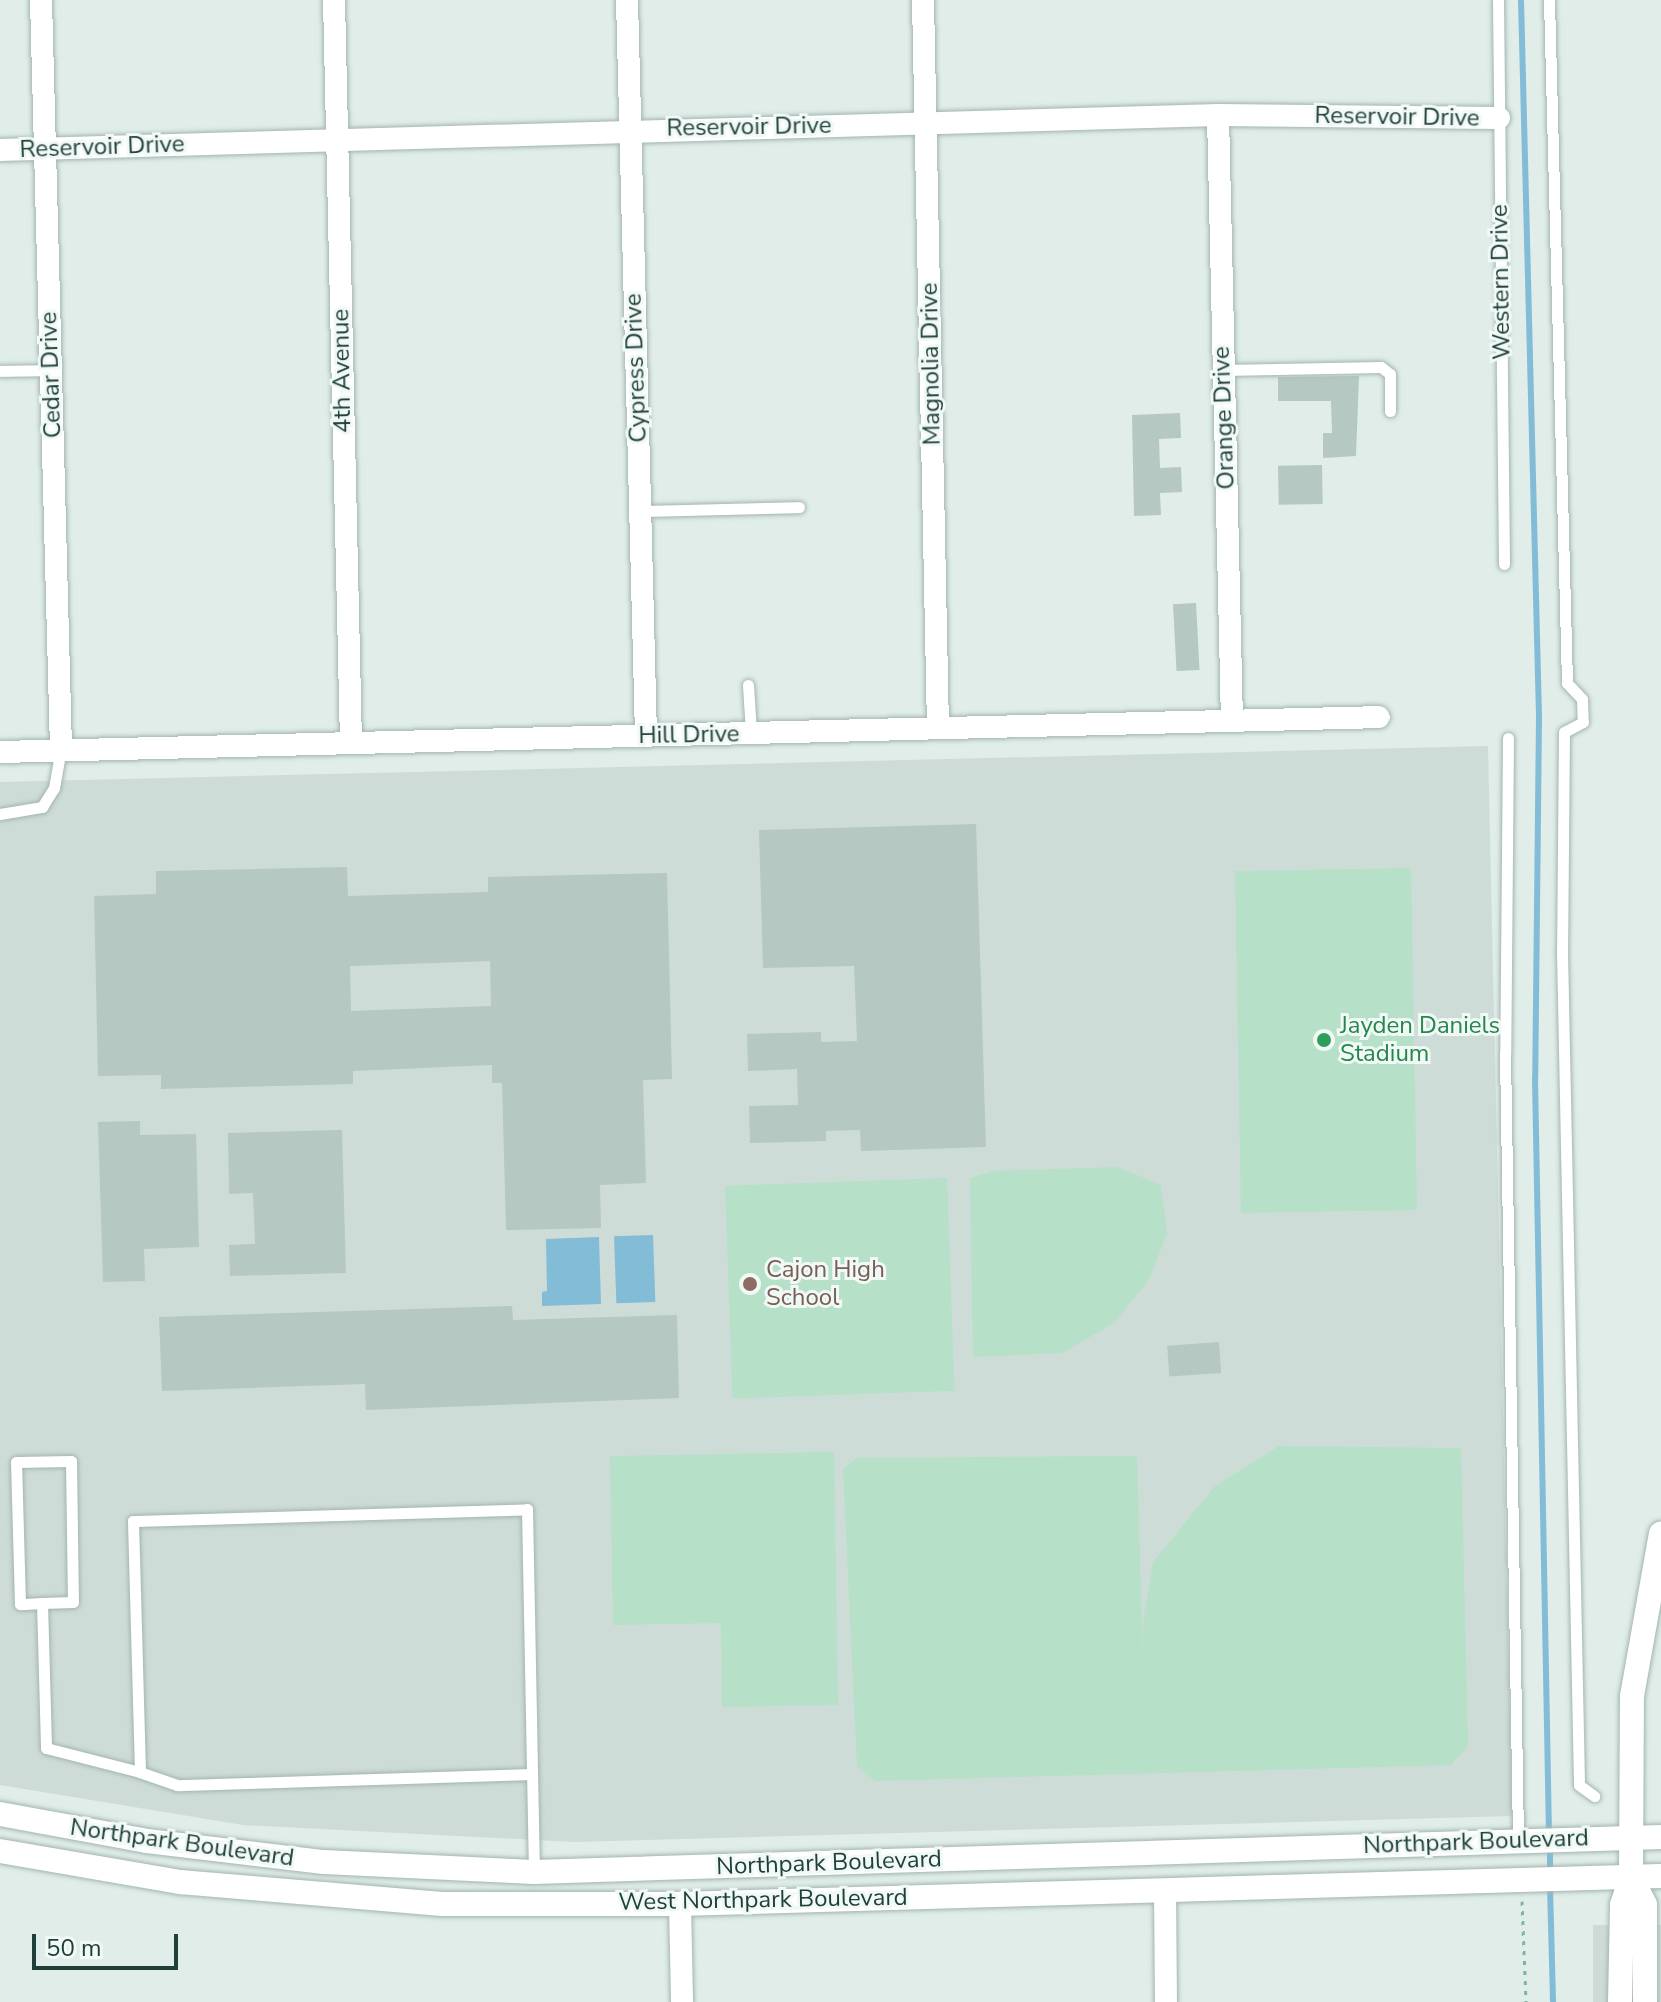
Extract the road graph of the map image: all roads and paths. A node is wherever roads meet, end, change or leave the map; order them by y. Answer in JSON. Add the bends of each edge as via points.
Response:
{"nodes":[{"id":1,"x":41,"y":0,"type":"edge"},
{"id":2,"x":334,"y":0,"type":"edge"},
{"id":3,"x":627,"y":0,"type":"edge"},
{"id":4,"x":923,"y":0,"type":"edge"},
{"id":5,"x":1498,"y":0,"type":"edge"},
{"id":6,"x":1549,"y":0,"type":"edge"},
{"id":7,"x":1218,"y":115,"type":"junction"},
{"id":8,"x":1499,"y":118,"type":"junction"},
{"id":9,"x":927,"y":122,"type":"junction"},
{"id":10,"x":630,"y":130,"type":"junction"},
{"id":11,"x":336,"y":139,"type":"junction"},
{"id":12,"x":0,"y":150,"type":"edge"},
{"id":13,"x":45,"y":150,"type":"junction"},
{"id":14,"x":51,"y":370,"type":"junction"},
{"id":15,"x":1222,"y":370,"type":"junction"},
{"id":16,"x":0,"y":371,"type":"edge"},
{"id":17,"x":1390,"y":411,"type":"dead end"},
{"id":18,"x":799,"y":507,"type":"dead end"},
{"id":19,"x":640,"y":511,"type":"junction"},
{"id":20,"x":1504,"y":564,"type":"dead end"},
{"id":21,"x":748,"y":685,"type":"dead end"},
{"id":22,"x":1379,"y":717,"type":"dead end"},
{"id":23,"x":1232,"y":721,"type":"junction"},
{"id":24,"x":938,"y":728,"type":"junction"},
{"id":25,"x":751,"y":733,"type":"junction"},
{"id":26,"x":646,"y":736,"type":"junction"},
{"id":27,"x":1508,"y":738,"type":"dead end"},
{"id":28,"x":351,"y":743,"type":"junction"},
{"id":29,"x":61,"y":750,"type":"junction"},
{"id":30,"x":0,"y":752,"type":"edge"},
{"id":31,"x":0,"y":814,"type":"edge"},
{"id":32,"x":1661,"y":1534,"type":"edge"},
{"id":33,"x":42,"y":1603,"type":"junction"},
{"id":34,"x":140,"y":1772,"type":"junction"},
{"id":35,"x":532,"y":1774,"type":"junction"},
{"id":36,"x":1594,"y":1796,"type":"dead end"},
{"id":37,"x":0,"y":1814,"type":"edge"},
{"id":38,"x":1661,"y":1837,"type":"edge"},
{"id":39,"x":1629,"y":1838,"type":"junction"},
{"id":40,"x":1523,"y":1840,"type":"junction"},
{"id":41,"x":0,"y":1851,"type":"edge"},
{"id":42,"x":1165,"y":1853,"type":"junction"},
{"id":43,"x":534,"y":1872,"type":"junction"},
{"id":44,"x":1661,"y":1876,"type":"edge"},
{"id":45,"x":1530,"y":1877,"type":"joint"},
{"id":46,"x":1631,"y":1877,"type":"junction"},
{"id":47,"x":1165,"y":1890,"type":"junction"},
{"id":48,"x":1522,"y":1901,"type":"dead end"},
{"id":49,"x":680,"y":1904,"type":"junction"},
{"id":50,"x":682,"y":2002,"type":"edge"},
{"id":51,"x":1166,"y":2002,"type":"edge"},
{"id":52,"x":1526,"y":2002,"type":"edge"},
{"id":53,"x":1620,"y":2002,"type":"edge"},
{"id":54,"x":1645,"y":2002,"type":"edge"}],
"edges":[{"from":1,"to":13,"type":"street","name":"Cedar Drive"},
{"from":2,"to":11,"type":"street","name":"4th Avenue"},
{"from":3,"to":10,"type":"street","name":"Cypress Drive"},
{"from":4,"to":9,"type":"street","name":"Magnolia Drive"},
{"from":5,"to":8,"type":"lane","name":"Western Drive"},
{"from":6,"to":36,"type":"lane","via":[[1567,683],[1582,699],[1583,722],[1564,732],[1562,951],[1579,1785]]},
{"from":7,"to":8,"type":"street","name":"Reservoir Drive"},
{"from":7,"to":9,"type":"street","name":"Reservoir Drive"},
{"from":7,"to":15,"type":"street","name":"Orange Drive"},
{"from":8,"to":20,"type":"lane","name":"Western Drive"},
{"from":9,"to":10,"type":"street","name":"Reservoir Drive"},
{"from":9,"to":24,"type":"street","name":"Magnolia Drive"},
{"from":10,"to":11,"type":"street","name":"Reservoir Drive"},
{"from":10,"to":19,"type":"street","name":"Cypress Drive"},
{"from":11,"to":13,"type":"street","name":"Reservoir Drive"},
{"from":11,"to":28,"type":"street","name":"4th Avenue"},
{"from":12,"to":13,"type":"street","name":"Reservoir Drive"},
{"from":13,"to":14,"type":"street","name":"Cedar Drive"},
{"from":14,"to":16,"type":"lane"},
{"from":14,"to":29,"type":"street","name":"Cedar Drive"},
{"from":15,"to":17,"type":"lane","via":[[1381,367],[1390,374]]},
{"from":15,"to":23,"type":"street","name":"Orange Drive"},
{"from":18,"to":19,"type":"lane"},
{"from":19,"to":26,"type":"street","name":"Cypress Drive"},
{"from":21,"to":25,"type":"lane"},
{"from":22,"to":23,"type":"street","name":"Hill Drive"},
{"from":23,"to":24,"type":"street","name":"Hill Drive"},
{"from":24,"to":25,"type":"street","name":"Hill Drive"},
{"from":25,"to":26,"type":"street","name":"Hill Drive"},
{"from":26,"to":28,"type":"street","name":"Hill Drive"},
{"from":27,"to":40,"type":"lane","via":[[1505,1054]]},
{"from":28,"to":29,"type":"street","name":"Hill Drive"},
{"from":29,"to":30,"type":"street","name":"Hill Drive"},
{"from":29,"to":31,"type":"lane","via":[[54,788],[42,807]]},
{"from":32,"to":39,"type":"main road","via":[[1632,1696]]},
{"from":33,"to":33,"type":"lane","via":[[73,1602],[71,1461],[16,1462],[20,1604]]},
{"from":33,"to":34,"type":"lane","via":[[46,1748]]},
{"from":34,"to":35,"type":"lane","via":[[177,1785]]},
{"from":34,"to":35,"type":"lane","via":[[133,1521],[527,1509]]},
{"from":35,"to":43,"type":"lane"},
{"from":37,"to":43,"type":"main road","name":"Northpark Boulevard","via":[[147,1841],[324,1862]]},
{"from":38,"to":39,"type":"main road","name":"Northpark Boulevard"},
{"from":39,"to":40,"type":"main road","name":"Northpark Boulevard"},
{"from":39,"to":46,"type":"main road"},
{"from":40,"to":42,"type":"main road","name":"Northpark Boulevard"},
{"from":41,"to":49,"type":"main road","name":"West Northpark Boulevard","via":[[180,1882],[332,1897],[442,1904]]},
{"from":42,"to":43,"type":"main road","name":"Northpark Boulevard"},
{"from":42,"to":47,"type":"main road"},
{"from":44,"to":46,"type":"main road","name":"Northpark Boulevard"},
{"from":45,"to":46,"type":"main road","name":"Northpark Boulevard"},
{"from":45,"to":47,"type":"main road","name":"West Northpark Boulevard"},
{"from":46,"to":53,"type":"main road","via":[[1622,1905]]},
{"from":46,"to":54,"type":"main road","via":[[1645,1905]]},
{"from":47,"to":49,"type":"main road","name":"West Northpark Boulevard"},
{"from":47,"to":51,"type":"street"},
{"from":48,"to":52,"type":"path"},
{"from":49,"to":50,"type":"street"}]}
